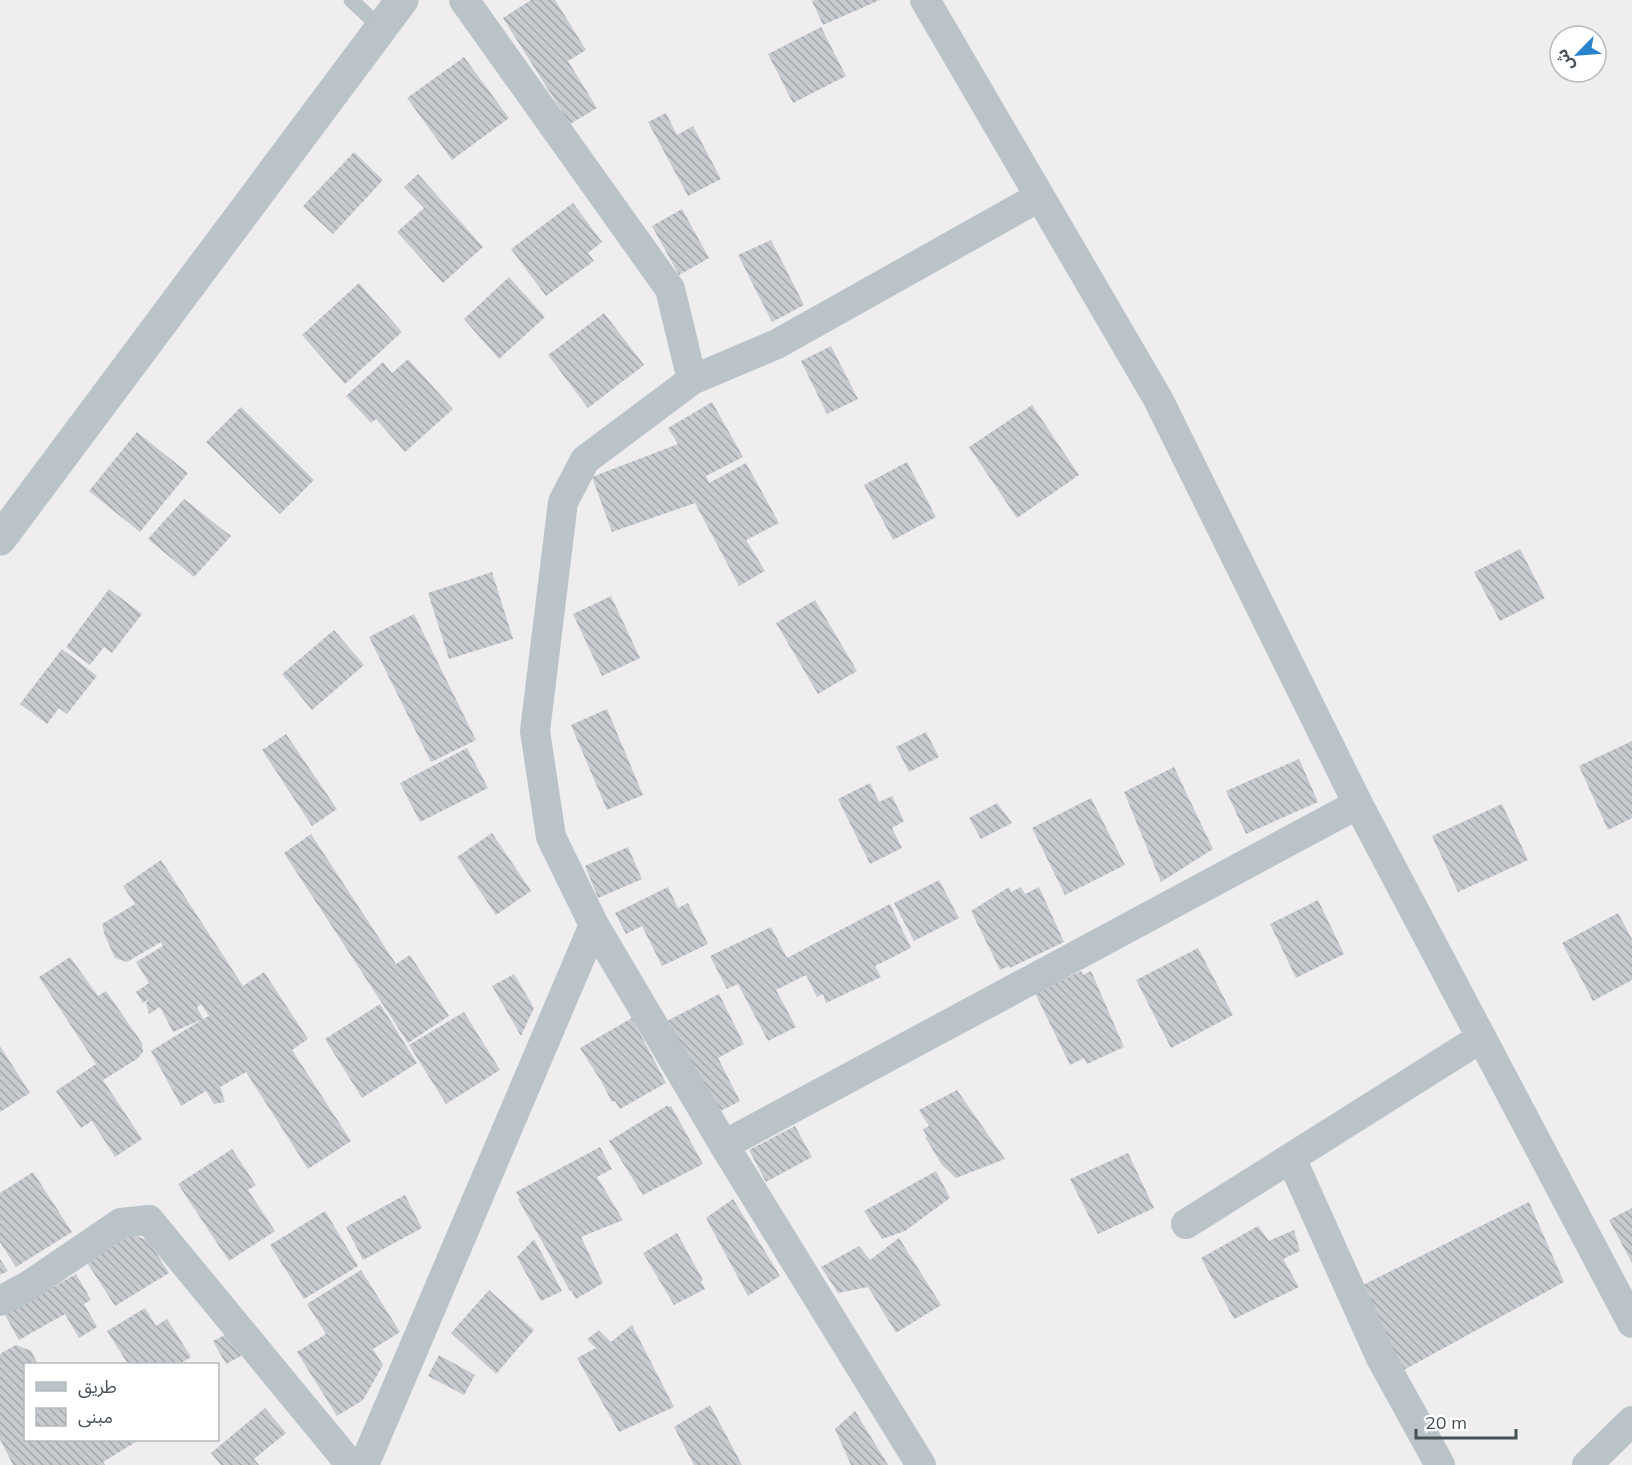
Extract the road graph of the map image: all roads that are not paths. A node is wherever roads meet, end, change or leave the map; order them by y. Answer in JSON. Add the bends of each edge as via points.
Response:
{"nodes":[{"id":1,"x":351,"y":0,"type":"edge"},
{"id":2,"x":402,"y":0,"type":"edge"},
{"id":3,"x":464,"y":0,"type":"edge"},
{"id":4,"x":925,"y":0,"type":"edge"},
{"id":5,"x":381,"y":28,"type":"junction"},
{"id":6,"x":1039,"y":197,"type":"junction"},
{"id":7,"x":692,"y":380,"type":"junction"},
{"id":8,"x":0,"y":539,"type":"edge"},
{"id":9,"x":1358,"y":804,"type":"junction"},
{"id":10,"x":594,"y":925,"type":"junction"},
{"id":11,"x":1481,"y":1038,"type":"junction"},
{"id":12,"x":724,"y":1145,"type":"junction"},
{"id":13,"x":1291,"y":1158,"type":"junction"},
{"id":14,"x":1186,"y":1224,"type":"dead end"},
{"id":15,"x":0,"y":1301,"type":"edge"},
{"id":16,"x":1632,"y":1323,"type":"edge"},
{"id":17,"x":1632,"y":1421,"type":"edge"},
{"id":18,"x":351,"y":1465,"type":"edge"},
{"id":19,"x":364,"y":1465,"type":"edge"},
{"id":20,"x":921,"y":1465,"type":"edge"},
{"id":21,"x":1440,"y":1465,"type":"edge"},
{"id":22,"x":1587,"y":1465,"type":"edge"}],
"edges":[{"from":1,"to":5,"type":"lane"},
{"from":2,"to":5,"type":"street"},
{"from":3,"to":7,"type":"street","via":[[670,289]]},
{"from":4,"to":6,"type":"street"},
{"from":5,"to":8,"type":"street"},
{"from":6,"to":7,"type":"street","via":[[777,344]]},
{"from":6,"to":9,"type":"street","via":[[1158,399]]},
{"from":7,"to":10,"type":"street","via":[[585,460],[563,502],[535,731],[551,837]]},
{"from":9,"to":11,"type":"street"},
{"from":9,"to":12,"type":"street"},
{"from":10,"to":12,"type":"street"},
{"from":10,"to":19,"type":"street"},
{"from":11,"to":13,"type":"street"},
{"from":11,"to":16,"type":"street"},
{"from":12,"to":20,"type":"street"},
{"from":13,"to":14,"type":"street"},
{"from":13,"to":21,"type":"street","via":[[1381,1358]]},
{"from":15,"to":18,"type":"street","via":[[121,1223],[149,1220]]},
{"from":17,"to":22,"type":"street"}]}
